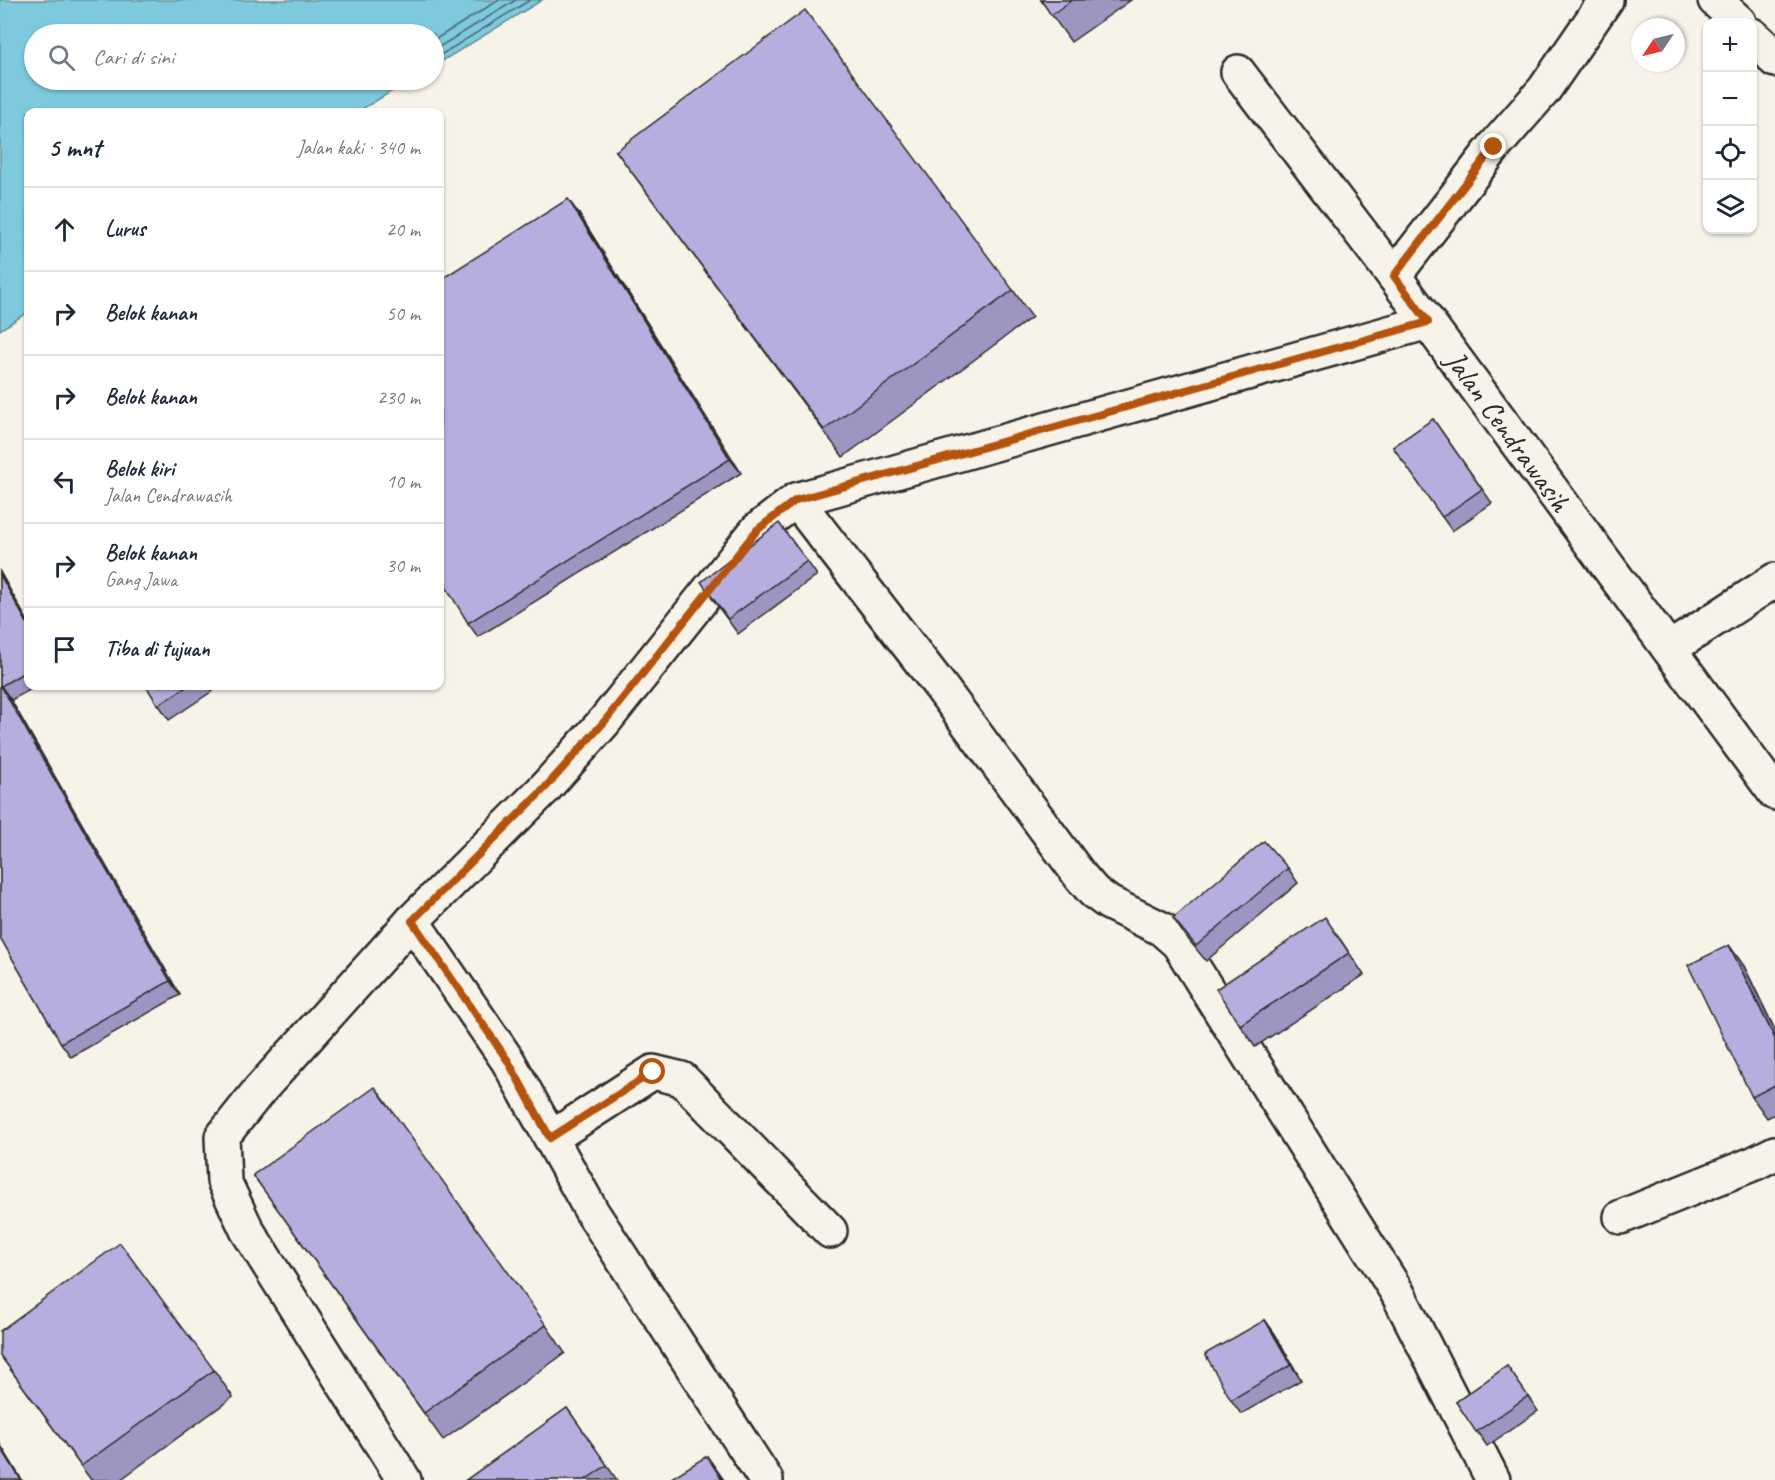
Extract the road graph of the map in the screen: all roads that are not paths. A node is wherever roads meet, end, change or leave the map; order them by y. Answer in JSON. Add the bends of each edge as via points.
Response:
{"nodes":[{"id":1,"x":1606,"y":0,"type":"edge"},
{"id":2,"x":1715,"y":0,"type":"edge"},
{"id":3,"x":1735,"y":18,"type":"edge"},
{"id":4,"x":1757,"y":40,"type":"edge"},
{"id":5,"x":1775,"y":60,"type":"edge"},
{"id":6,"x":1238,"y":72,"type":"dead end"},
{"id":7,"x":1394,"y":276,"type":"junction"},
{"id":8,"x":1428,"y":322,"type":"junction"},
{"id":9,"x":796,"y":500,"type":"junction"},
{"id":10,"x":1775,"y":580,"type":"edge"},
{"id":11,"x":1669,"y":649,"type":"junction"},
{"id":12,"x":1775,"y":793,"type":"edge"},
{"id":13,"x":412,"y":921,"type":"junction"},
{"id":14,"x":550,"y":1138,"type":"junction"},
{"id":15,"x":1775,"y":1153,"type":"edge"},
{"id":16,"x":1621,"y":1217,"type":"dead end"},
{"id":17,"x":830,"y":1232,"type":"dead end"},
{"id":18,"x":404,"y":1480,"type":"edge"},
{"id":19,"x":766,"y":1480,"type":"edge"},
{"id":20,"x":1493,"y":1480,"type":"edge"}],
"edges":[{"from":1,"to":7,"type":"street","via":[[1544,90],[1494,147]]},
{"from":2,"to":3,"type":"street"},
{"from":4,"to":5,"type":"street"},
{"from":6,"to":7,"type":"street","name":"Jalan Cendrawasih"},
{"from":7,"to":8,"type":"street","name":"Jalan Cendrawasih"},
{"from":8,"to":9,"type":"street"},
{"from":8,"to":11,"type":"street","name":"Jalan Cendrawasih"},
{"from":9,"to":13,"type":"street","via":[[757,530],[604,722],[545,788]]},
{"from":9,"to":20,"type":"street","via":[[1081,877],[1109,903],[1162,929],[1178,944],[1397,1292]]},
{"from":10,"to":11,"type":"street"},
{"from":11,"to":12,"type":"street","name":"Jalan Cendrawasih"},
{"from":13,"to":14,"type":"street","via":[[508,1061]]},
{"from":13,"to":18,"type":"street","via":[[222,1137],[224,1181],[248,1230]]},
{"from":14,"to":17,"type":"street","via":[[653,1072],[682,1079]]},
{"from":14,"to":19,"type":"street","via":[[592,1212]]},
{"from":15,"to":16,"type":"street"}]}
